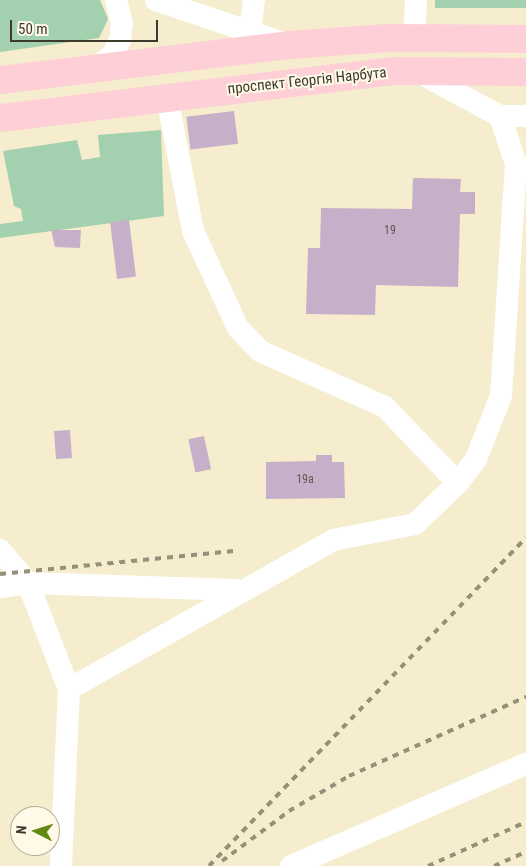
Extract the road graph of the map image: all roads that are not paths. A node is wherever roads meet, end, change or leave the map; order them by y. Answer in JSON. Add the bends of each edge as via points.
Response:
{"nodes":[{"id":1,"x":116,"y":0,"type":"edge"},
{"id":2,"x":156,"y":0,"type":"edge"},
{"id":3,"x":254,"y":0,"type":"edge"},
{"id":4,"x":416,"y":0,"type":"edge"},
{"id":5,"x":250,"y":32,"type":"junction"},
{"id":6,"x":414,"y":38,"type":"junction"},
{"id":7,"x":526,"y":39,"type":"edge"},
{"id":8,"x":289,"y":45,"type":"junction"},
{"id":9,"x":96,"y":68,"type":"junction"},
{"id":10,"x":417,"y":71,"type":"junction"},
{"id":11,"x":526,"y":72,"type":"edge"},
{"id":12,"x":0,"y":80,"type":"edge"},
{"id":13,"x":167,"y":97,"type":"junction"},
{"id":14,"x":500,"y":116,"type":"junction"},
{"id":15,"x":526,"y":116,"type":"edge"},
{"id":16,"x":0,"y":118,"type":"edge"},
{"id":17,"x":526,"y":149,"type":"edge"},
{"id":18,"x":458,"y":483,"type":"junction"},
{"id":19,"x":0,"y":550,"type":"edge"},
{"id":20,"x":28,"y":583,"type":"junction"},
{"id":21,"x":0,"y":587,"type":"edge"},
{"id":22,"x":236,"y":590,"type":"junction"},
{"id":23,"x":69,"y":689,"type":"junction"},
{"id":24,"x":526,"y":764,"type":"edge"},
{"id":25,"x":61,"y":866,"type":"edge"},
{"id":26,"x":291,"y":866,"type":"edge"}],
"edges":[{"from":1,"to":9,"type":"street","via":[[122,24],[120,40],[113,54]]},
{"from":2,"to":5,"type":"street"},
{"from":3,"to":5,"type":"street"},
{"from":4,"to":6,"type":"street"},
{"from":5,"to":8,"type":"street"},
{"from":6,"to":7,"type":"main road"},
{"from":6,"to":8,"type":"main road"},
{"from":8,"to":9,"type":"main road"},
{"from":9,"to":12,"type":"main road"},
{"from":10,"to":11,"type":"main road","name":"проспект Георгія Нарбута"},
{"from":10,"to":13,"type":"main road","name":"проспект Георгія Нарбута"},
{"from":10,"to":14,"type":"street"},
{"from":13,"to":16,"type":"main road","name":"проспект Георгія Нарбута"},
{"from":13,"to":18,"type":"street","via":[[194,231],[238,328],[260,351],[385,407]]},
{"from":14,"to":15,"type":"street"},
{"from":14,"to":17,"type":"street"},
{"from":14,"to":18,"type":"street","via":[[516,164],[501,396],[476,459]]},
{"from":18,"to":22,"type":"street","via":[[415,524],[333,540]]},
{"from":19,"to":20,"type":"street"},
{"from":20,"to":21,"type":"street"},
{"from":20,"to":22,"type":"street"},
{"from":20,"to":23,"type":"street"},
{"from":22,"to":23,"type":"street"},
{"from":23,"to":25,"type":"street"},
{"from":24,"to":26,"type":"street"}]}
